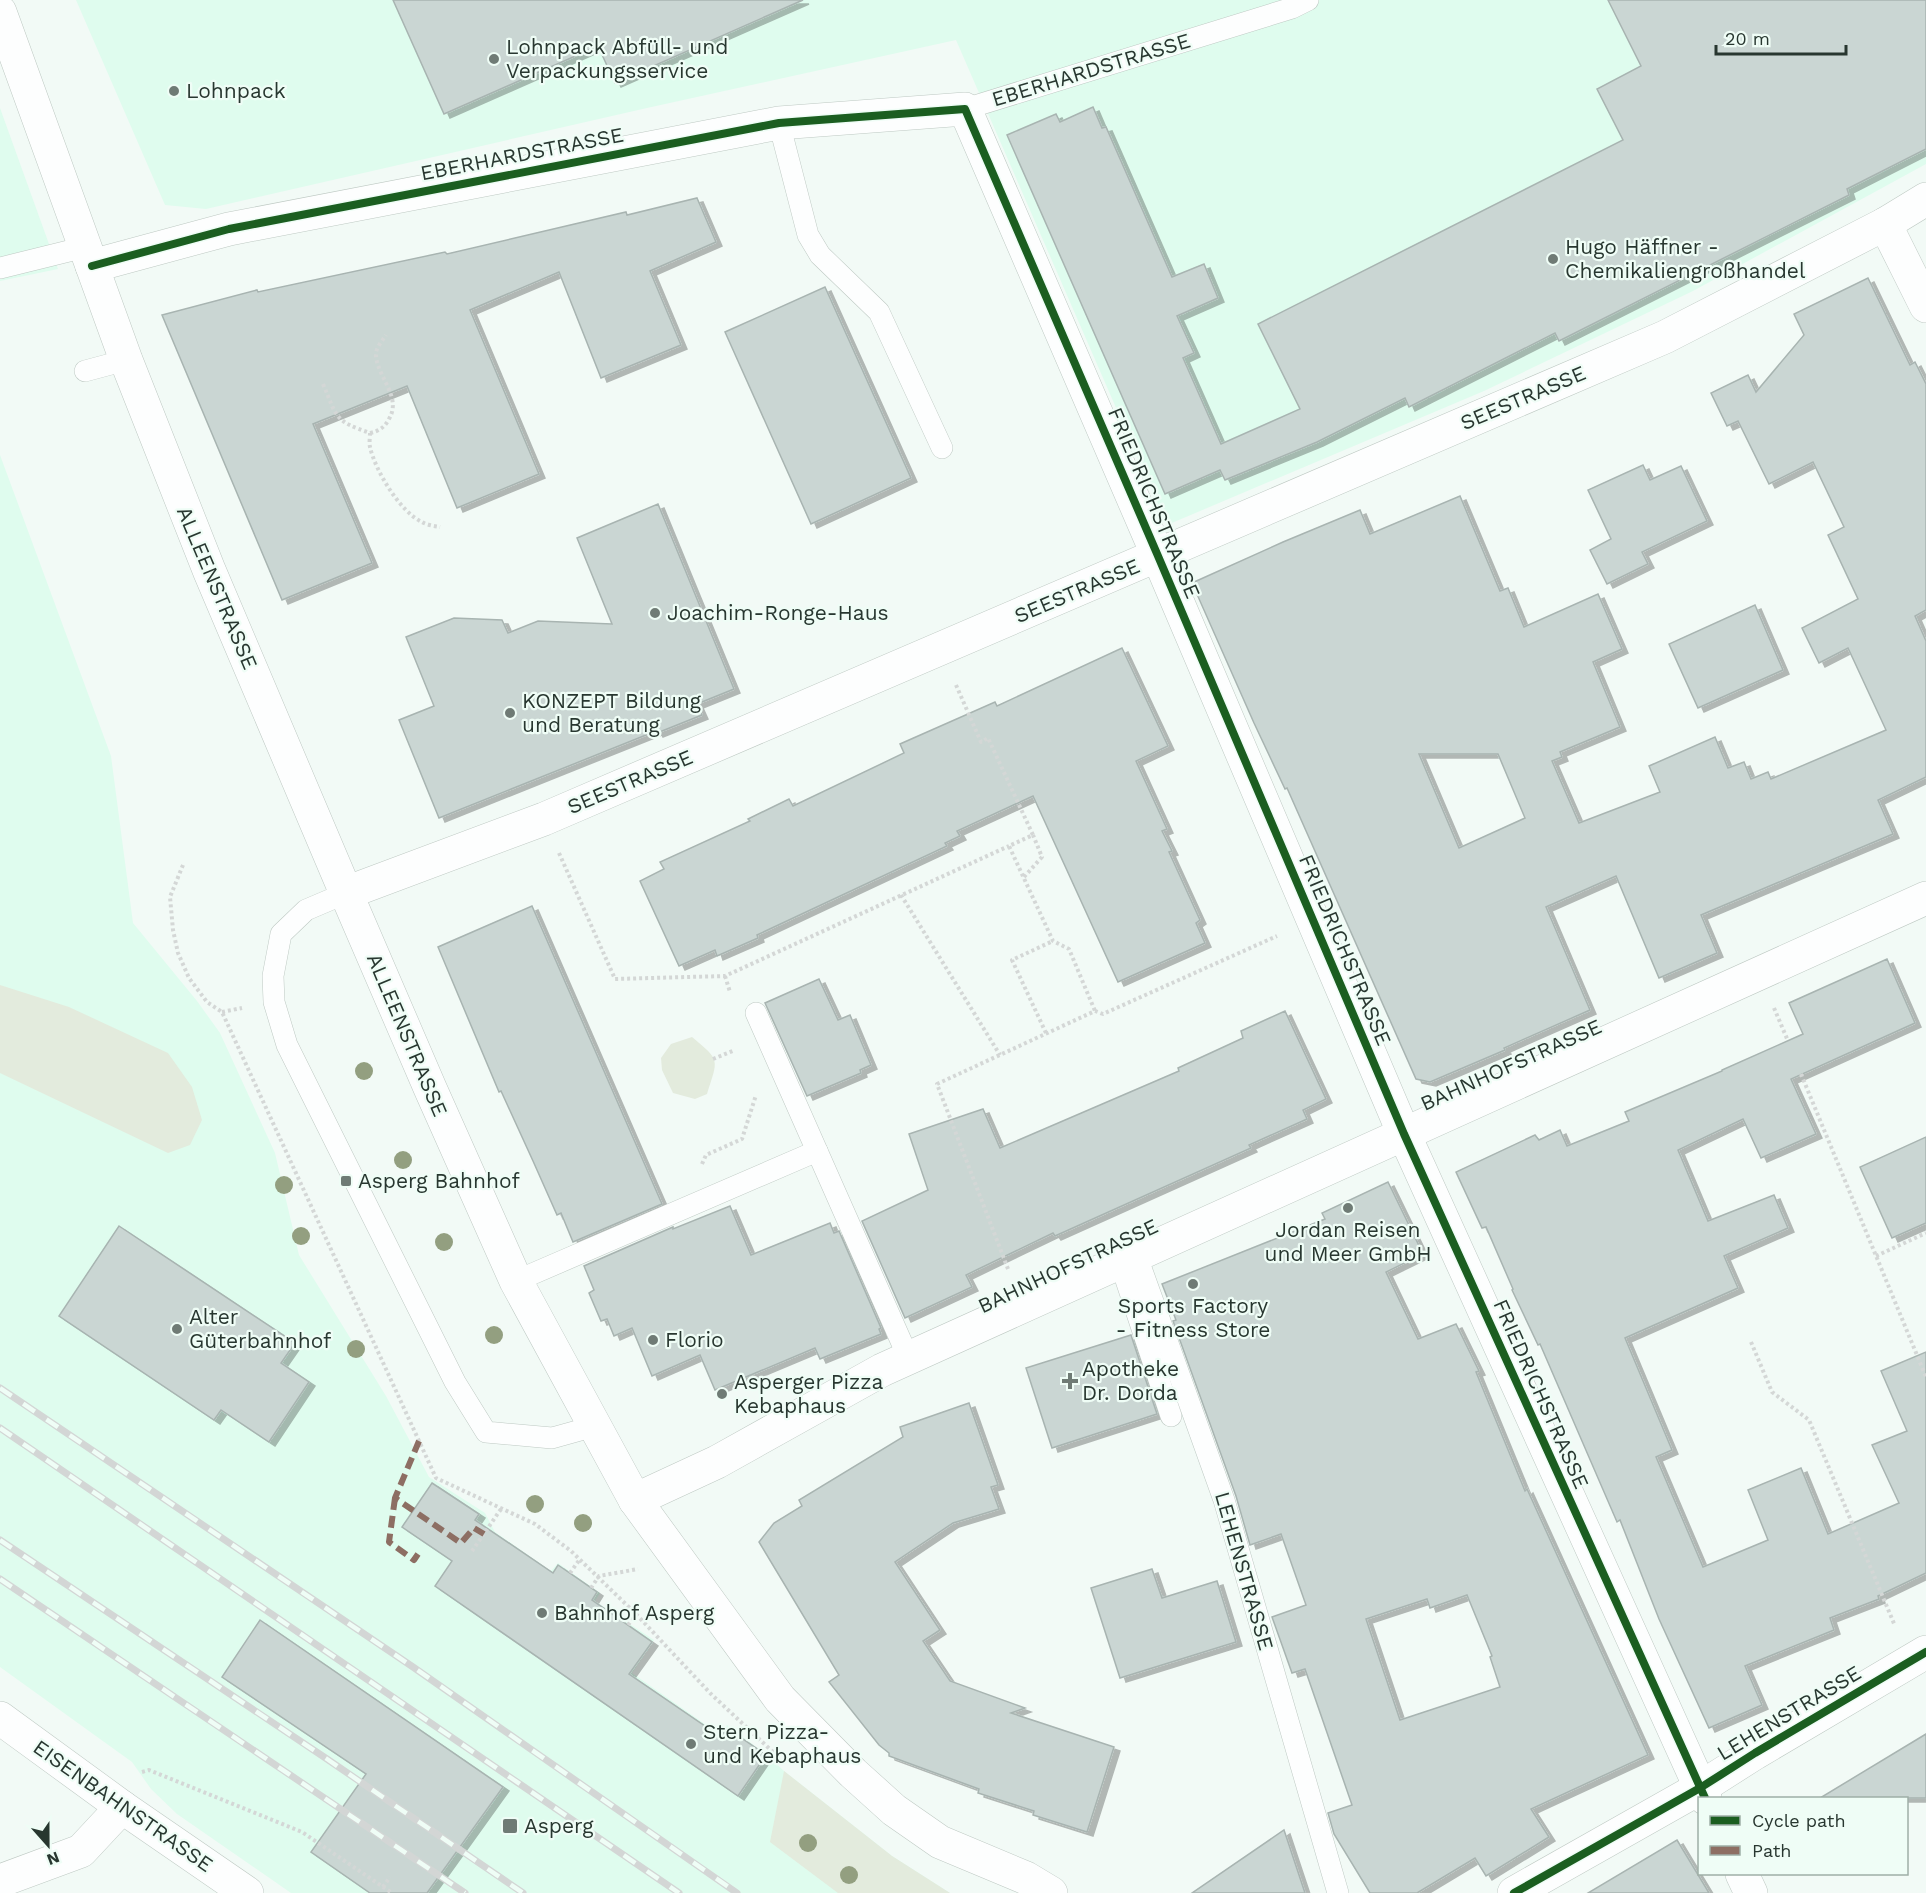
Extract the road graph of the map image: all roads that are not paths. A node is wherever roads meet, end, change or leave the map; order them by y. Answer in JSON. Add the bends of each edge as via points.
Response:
{"nodes":[{"id":1,"x":1308,"y":0,"type":"edge"},
{"id":2,"x":0,"y":12,"type":"edge"},
{"id":3,"x":965,"y":109,"type":"junction"},
{"id":4,"x":779,"y":123,"type":"junction"},
{"id":5,"x":1926,"y":199,"type":"edge"},
{"id":6,"x":1885,"y":224,"type":"junction"},
{"id":7,"x":88,"y":257,"type":"junction"},
{"id":8,"x":0,"y":268,"type":"edge"},
{"id":9,"x":1926,"y":306,"type":"edge"},
{"id":10,"x":126,"y":360,"type":"junction"},
{"id":11,"x":85,"y":370,"type":"dead end"},
{"id":12,"x":942,"y":448,"type":"dead end"},
{"id":13,"x":1158,"y":556,"type":"junction"},
{"id":14,"x":346,"y":894,"type":"junction"},
{"id":15,"x":1926,"y":898,"type":"edge"},
{"id":16,"x":756,"y":1013,"type":"dead end"},
{"id":17,"x":1404,"y":1134,"type":"junction"},
{"id":18,"x":817,"y":1151,"type":"junction"},
{"id":19,"x":1128,"y":1258,"type":"junction"},
{"id":20,"x":516,"y":1281,"type":"junction"},
{"id":21,"x":909,"y":1359,"type":"junction"},
{"id":22,"x":1171,"y":1416,"type":"dead end"},
{"id":23,"x":595,"y":1426,"type":"junction"},
{"id":24,"x":635,"y":1500,"type":"junction"},
{"id":25,"x":1926,"y":1652,"type":"edge"},
{"id":26,"x":0,"y":1718,"type":"edge"},
{"id":27,"x":1702,"y":1793,"type":"edge"},
{"id":28,"x":122,"y":1807,"type":"junction"},
{"id":29,"x":1742,"y":1875,"type":"edge"},
{"id":30,"x":0,"y":1881,"type":"edge"},
{"id":31,"x":247,"y":1893,"type":"edge"},
{"id":32,"x":1051,"y":1893,"type":"edge"},
{"id":33,"x":1338,"y":1893,"type":"edge"},
{"id":34,"x":1514,"y":1893,"type":"edge"},
{"id":35,"x":1751,"y":1893,"type":"edge"}],
"edges":[{"from":1,"to":3,"type":"lane","name":"EBERHARDSTRASSE"},
{"from":2,"to":7,"type":"street","name":"ALLEENSTRASSE"},
{"from":3,"to":4,"type":"street","name":"EBERHARDSTRASSE"},
{"from":3,"to":13,"type":"street","name":"FRIEDRICHSTRASSE"},
{"from":4,"to":7,"type":"street","name":"EBERHARDSTRASSE"},
{"from":4,"to":12,"type":"lane","via":[[808,235],[820,255],[879,312]]},
{"from":5,"to":6,"type":"street","name":"SEESTRASSE"},
{"from":6,"to":9,"type":"street"},
{"from":6,"to":13,"type":"street","name":"SEESTRASSE","via":[[1665,337]]},
{"from":7,"to":8,"type":"lane"},
{"from":7,"to":10,"type":"street","name":"ALLEENSTRASSE"},
{"from":10,"to":11,"type":"lane"},
{"from":10,"to":14,"type":"street","name":"ALLEENSTRASSE","via":[[209,570]]},
{"from":13,"to":14,"type":"street","name":"SEESTRASSE","via":[[544,819]]},
{"from":13,"to":17,"type":"street","name":"FRIEDRICHSTRASSE"},
{"from":14,"to":20,"type":"street","name":"ALLEENSTRASSE"},
{"from":14,"to":23,"type":"lane","via":[[306,910],[281,934],[273,976],[274,1002],[287,1045],[455,1382],[486,1432],[552,1438]]},
{"from":15,"to":17,"type":"street","name":"BAHNHOFSTRASSE"},
{"from":16,"to":18,"type":"lane"},
{"from":17,"to":19,"type":"street","name":"BAHNHOFSTRASSE"},
{"from":17,"to":27,"type":"street","name":"FRIEDRICHSTRASSE"},
{"from":18,"to":20,"type":"lane"},
{"from":18,"to":21,"type":"lane"},
{"from":19,"to":21,"type":"street","name":"BAHNHOFSTRASSE"},
{"from":19,"to":22,"type":"lane"},
{"from":19,"to":33,"type":"lane","name":"LEHENSTRASSE","via":[[1224,1500]]},
{"from":20,"to":23,"type":"street","name":"ALLEENSTRASSE"},
{"from":21,"to":24,"type":"street","name":"BAHNHOFSTRASSE","via":[[717,1462]]},
{"from":23,"to":24,"type":"street","name":"ALLEENSTRASSE"},
{"from":24,"to":32,"type":"street","name":"ALLEENSTRASSE","via":[[780,1699],[853,1773],[894,1810],[940,1842],[1026,1878]]},
{"from":25,"to":27,"type":"street","name":"LEHENSTRASSE","via":[[1755,1753]]},
{"from":26,"to":28,"type":"street","name":"EISENBAHNSTRASSE"},
{"from":27,"to":34,"type":"street","name":"LEHENSTRASSE"},
{"from":28,"to":30,"type":"street","via":[[81,1851]]},
{"from":28,"to":31,"type":"street","name":"EISENBAHNSTRASSE"},
{"from":29,"to":35,"type":"street"}]}
